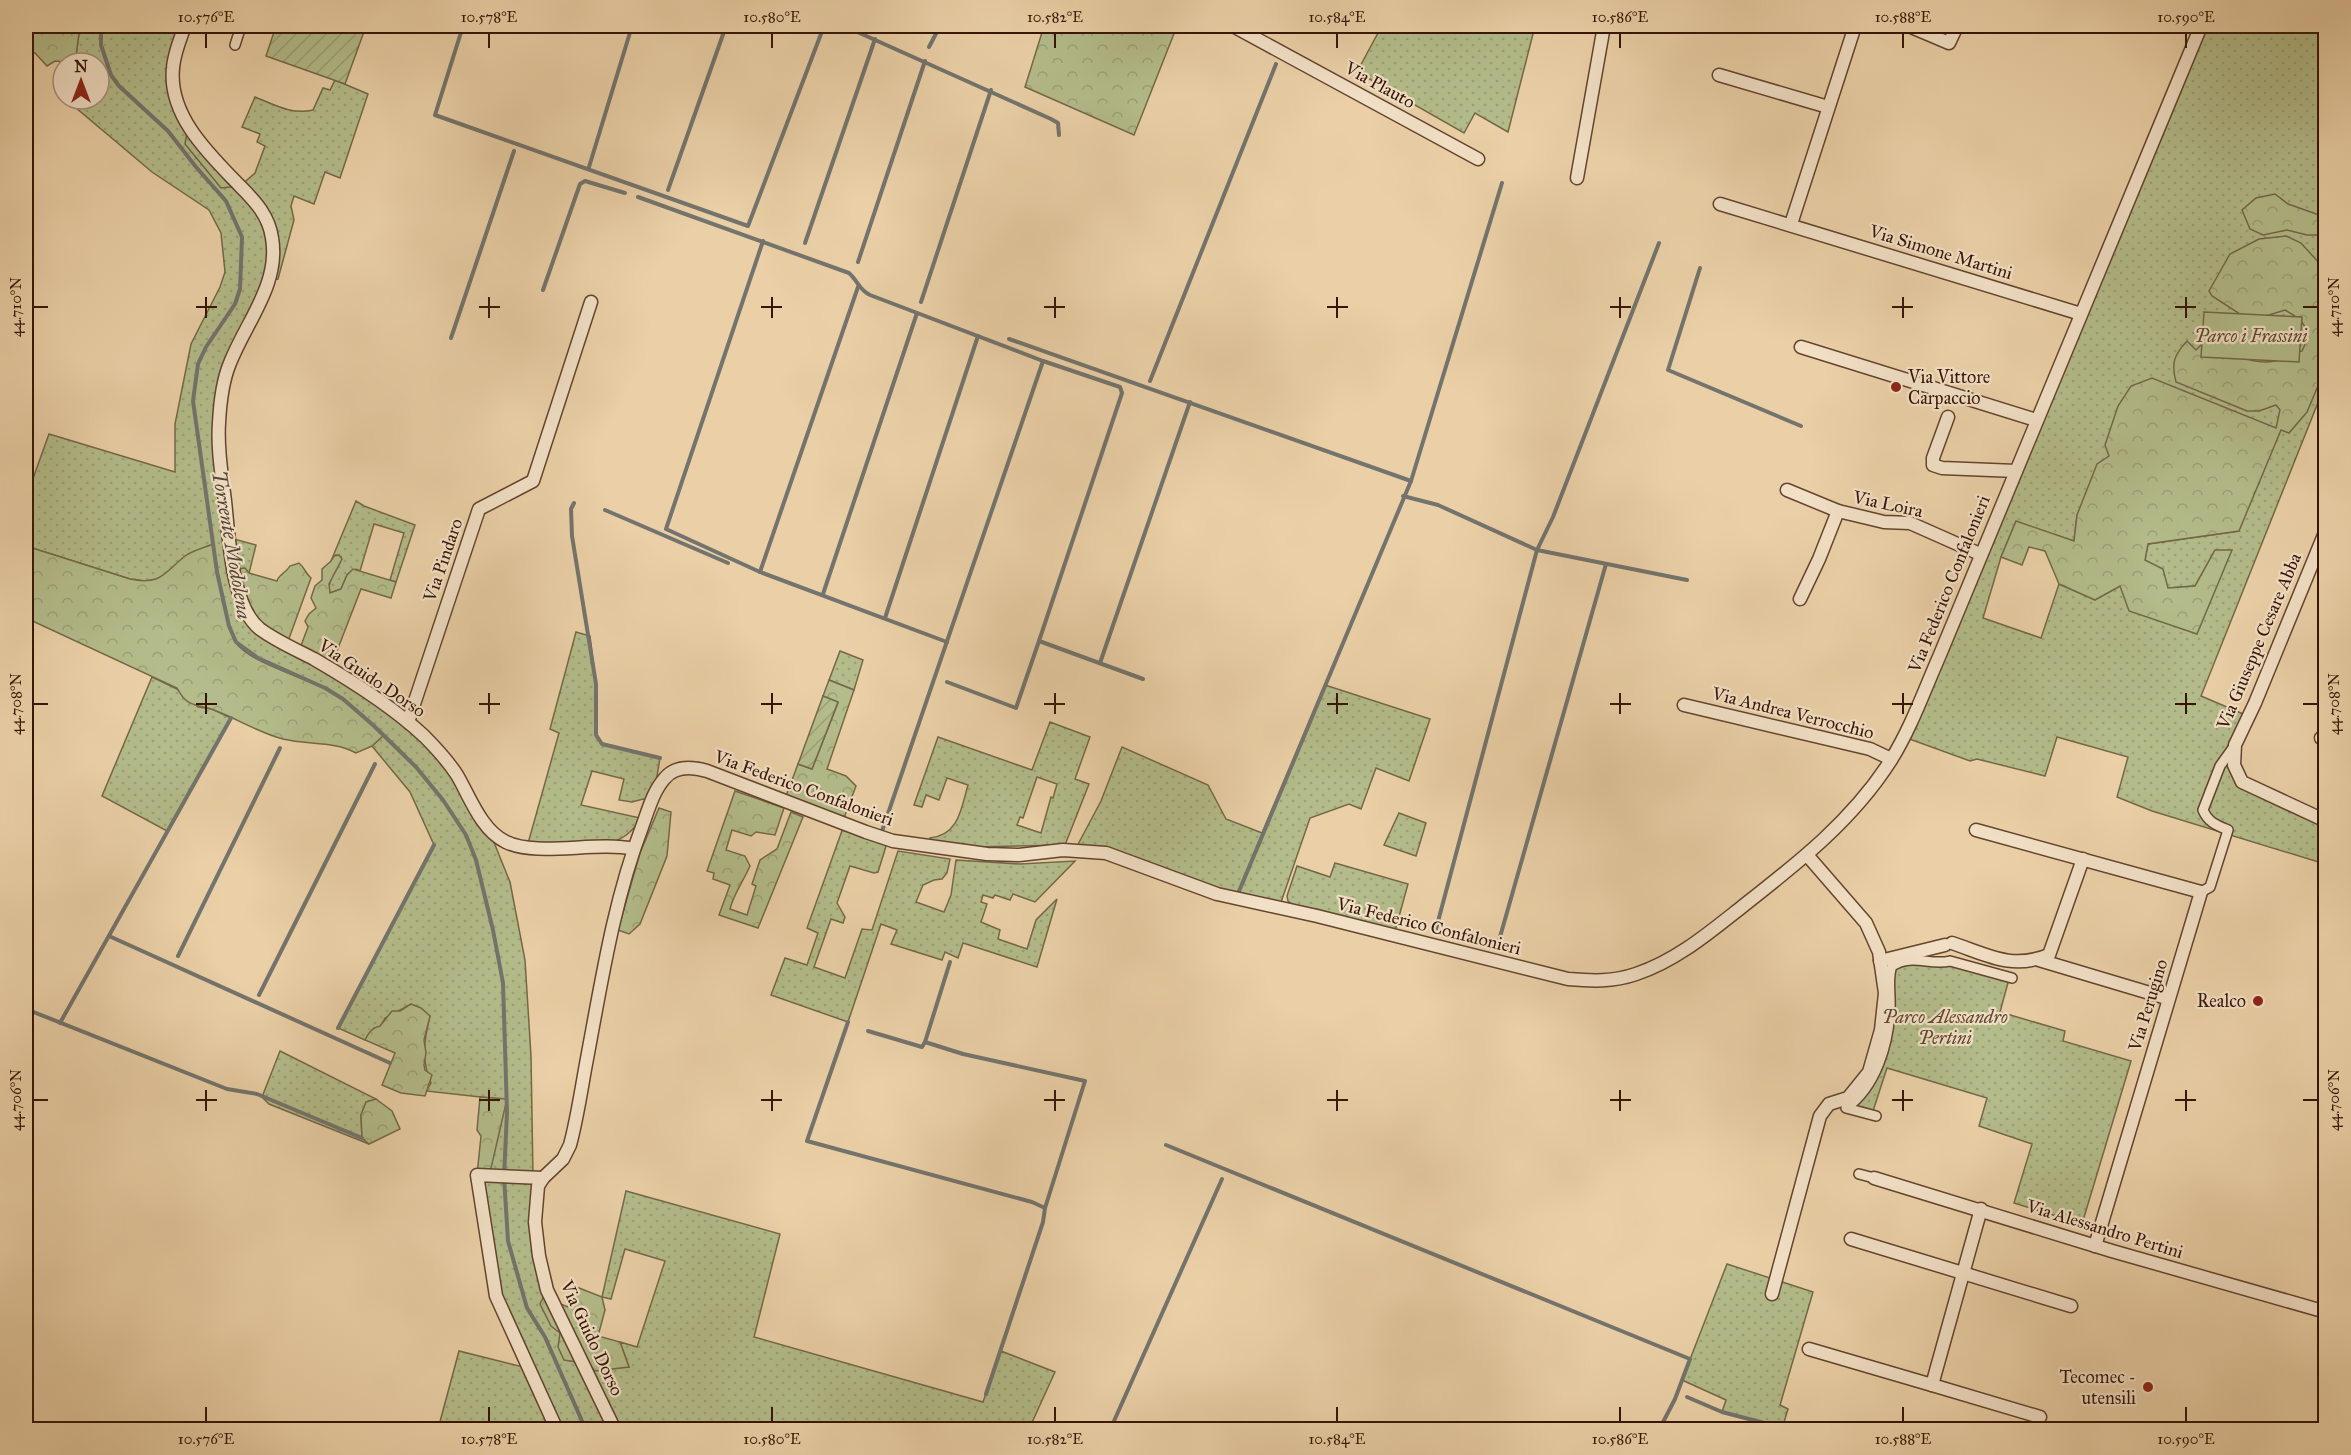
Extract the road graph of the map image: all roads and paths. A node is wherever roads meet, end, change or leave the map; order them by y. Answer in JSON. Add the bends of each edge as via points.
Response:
{"nodes":[{"id":1,"x":185,"y":26,"type":"edge"},
{"id":2,"x":241,"y":26,"type":"edge"},
{"id":3,"x":1233,"y":26,"type":"edge"},
{"id":4,"x":1604,"y":26,"type":"edge"},
{"id":5,"x":1855,"y":26,"type":"edge"},
{"id":6,"x":1909,"y":26,"type":"edge"},
{"id":7,"x":1957,"y":26,"type":"edge"},
{"id":8,"x":2201,"y":26,"type":"edge"},
{"id":9,"x":235,"y":45,"type":"dead end"},
{"id":10,"x":1719,"y":75,"type":"dead end"},
{"id":11,"x":1828,"y":107,"type":"junction"},
{"id":12,"x":1478,"y":159,"type":"dead end"},
{"id":13,"x":1577,"y":178,"type":"dead end"},
{"id":14,"x":1720,"y":204,"type":"dead end"},
{"id":15,"x":1791,"y":224,"type":"junction"},
{"id":16,"x":591,"y":302,"type":"dead end"},
{"id":17,"x":2080,"y":314,"type":"junction"},
{"id":18,"x":1801,"y":347,"type":"dead end"},
{"id":19,"x":1948,"y":417,"type":"dead end"},
{"id":20,"x":2036,"y":420,"type":"junction"},
{"id":21,"x":2016,"y":471,"type":"junction"},
{"id":22,"x":1787,"y":490,"type":"dead end"},
{"id":23,"x":1838,"y":511,"type":"junction"},
{"id":24,"x":2325,"y":530,"type":"edge"},
{"id":25,"x":1980,"y":554,"type":"junction"},
{"id":26,"x":1800,"y":598,"type":"dead end"},
{"id":27,"x":1684,"y":705,"type":"dead end"},
{"id":28,"x":408,"y":722,"type":"junction"},
{"id":29,"x":2235,"y":745,"type":"junction"},
{"id":30,"x":1891,"y":759,"type":"junction"},
{"id":31,"x":2325,"y":821,"type":"edge"},
{"id":32,"x":1977,"y":830,"type":"dead end"},
{"id":33,"x":634,"y":849,"type":"junction"},
{"id":34,"x":1807,"y":855,"type":"junction"},
{"id":35,"x":2083,"y":859,"type":"junction"},
{"id":36,"x":2201,"y":892,"type":"junction"},
{"id":37,"x":2039,"y":960,"type":"junction"},
{"id":38,"x":1880,"y":961,"type":"junction"},
{"id":39,"x":2012,"y":978,"type":"dead end"},
{"id":40,"x":2163,"y":997,"type":"dead end"},
{"id":41,"x":1876,"y":1116,"type":"dead end"},
{"id":42,"x":1859,"y":1174,"type":"dead end"},
{"id":43,"x":543,"y":1178,"type":"junction"},
{"id":44,"x":1874,"y":1178,"type":"joint"},
{"id":45,"x":1981,"y":1209,"type":"junction"},
{"id":46,"x":1851,"y":1239,"type":"dead end"},
{"id":47,"x":2095,"y":1246,"type":"junction"},
{"id":48,"x":1962,"y":1274,"type":"junction"},
{"id":49,"x":1772,"y":1294,"type":"dead end"},
{"id":50,"x":2071,"y":1306,"type":"dead end"},
{"id":51,"x":2325,"y":1312,"type":"edge"},
{"id":52,"x":1809,"y":1348,"type":"dead end"},
{"id":53,"x":1932,"y":1385,"type":"junction"},
{"id":54,"x":2040,"y":1417,"type":"dead end"},
{"id":55,"x":557,"y":1430,"type":"edge"},
{"id":56,"x":615,"y":1430,"type":"edge"}],
"edges":[{"from":1,"to":28,"type":"street","name":"Via Guido Dorso","via":[[173,69],[178,105],[188,126],[265,216],[274,246],[270,280],[229,363],[220,405],[221,464],[239,590],[247,612],[260,629],[340,674]]},
{"from":2,"to":9,"type":"street"},
{"from":3,"to":12,"type":"street","name":"Via Plauto"},
{"from":4,"to":13,"type":"street"},
{"from":5,"to":11,"type":"street"},
{"from":6,"to":7,"type":"street","via":[[1949,43]]},
{"from":8,"to":17,"type":"street","name":"Via Federico Confalonieri"},
{"from":10,"to":11,"type":"street"},
{"from":11,"to":15,"type":"street"},
{"from":14,"to":15,"type":"street","name":"Via Simone Martini"},
{"from":15,"to":17,"type":"street","name":"Via Simone Martini"},
{"from":16,"to":28,"type":"street","name":"Via Pindaro","via":[[533,481],[479,509]]},
{"from":17,"to":20,"type":"street","name":"Via Federico Confalonieri"},
{"from":18,"to":20,"type":"street"},
{"from":19,"to":21,"type":"street","name":"Via Federico Confalonieri","via":[[1933,465]]},
{"from":20,"to":21,"type":"street","name":"Via Federico Confalonieri"},
{"from":21,"to":25,"type":"street","name":"Via Federico Confalonieri"},
{"from":22,"to":23,"type":"street","name":"Via Loira"},
{"from":23,"to":25,"type":"street","name":"Via Loira","via":[[1884,522],[1910,523]]},
{"from":23,"to":26,"type":"street"},
{"from":24,"to":29,"type":"street","name":"Via Giuseppe Cesare Abba"},
{"from":25,"to":30,"type":"street","name":"Via Federico Confalonieri","via":[[1904,738]]},
{"from":27,"to":30,"type":"street","name":"Via Andrea Verrocchio","via":[[1870,749]]},
{"from":28,"to":33,"type":"street","name":"Via Guido Dorso","via":[[448,762],[489,830],[503,841],[522,847]]},
{"from":29,"to":31,"type":"street","name":"Via Giuseppe Cesare Abba","via":[[2234,765],[2242,782]]},
{"from":29,"to":36,"type":"street","via":[[2220,766],[2203,810],[2206,818],[2228,830],[2210,887]]},
{"from":30,"to":34,"type":"street","name":"Via Federico Confalonieri","via":[[1852,811]]},
{"from":32,"to":35,"type":"street"},
{"from":33,"to":34,"type":"street","name":"Via Federico Confalonieri","via":[[653,797],[665,777],[679,769],[697,768],[893,841],[987,854],[1063,850],[1106,853],[1217,894],[1544,974],[1594,981],[1635,975],[1674,957]]},
{"from":33,"to":43,"type":"street","via":[[608,948],[574,1130],[563,1159]]},
{"from":34,"to":38,"type":"street","via":[[1866,923]]},
{"from":35,"to":36,"type":"street"},
{"from":35,"to":37,"type":"street","via":[[2049,955]]},
{"from":36,"to":47,"type":"street","name":"Via Perugino"},
{"from":37,"to":38,"type":"street","name":"Via Perugino","via":[[2009,962],[1948,944]]},
{"from":37,"to":40,"type":"street","name":"Via Perugino"},
{"from":38,"to":49,"type":"street","via":[[1885,993],[1881,1029],[1869,1072],[1848,1098],[1829,1104],[1820,1116]]},
{"from":39,"to":41,"type":"street","via":[[1950,961],[1922,959],[1892,966],[1887,1038],[1867,1088],[1846,1108]]},
{"from":42,"to":44,"type":"street"},
{"from":43,"to":55,"type":"street","via":[[477,1175],[496,1296]]},
{"from":43,"to":56,"type":"street","name":"Via Guido Dorso","via":[[538,1186],[535,1222],[547,1290]]},
{"from":44,"to":45,"type":"street","name":"Via Alessandro Pertini"},
{"from":45,"to":47,"type":"street","name":"Via Alessandro Pertini"},
{"from":45,"to":48,"type":"street"},
{"from":46,"to":48,"type":"street"},
{"from":47,"to":51,"type":"street","name":"Via Alessandro Pertini"},
{"from":48,"to":50,"type":"street"},
{"from":48,"to":53,"type":"street"},
{"from":52,"to":53,"type":"street"},
{"from":53,"to":54,"type":"street"}]}
